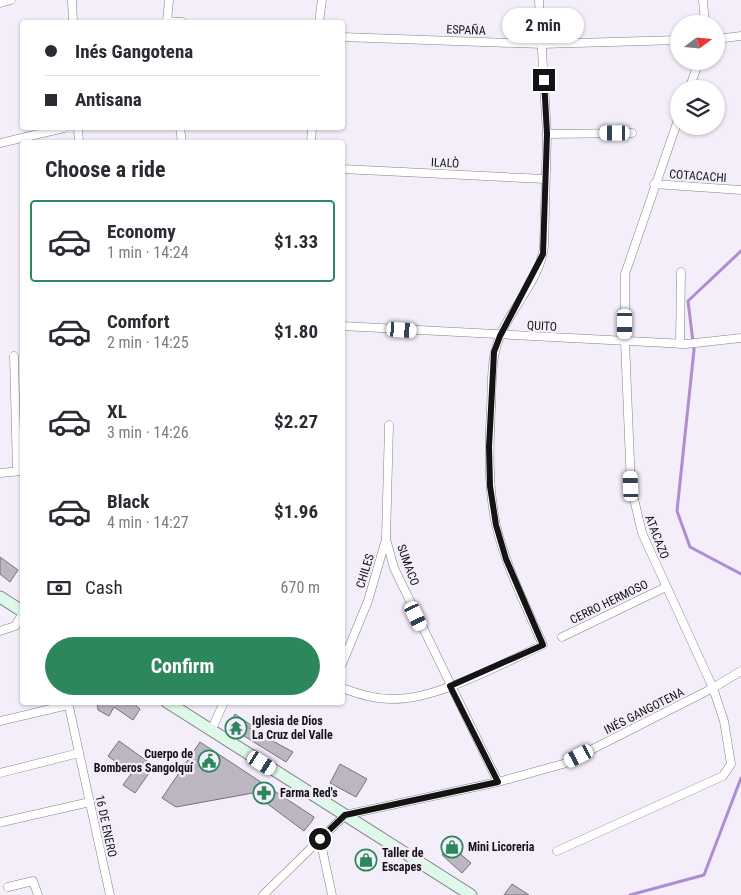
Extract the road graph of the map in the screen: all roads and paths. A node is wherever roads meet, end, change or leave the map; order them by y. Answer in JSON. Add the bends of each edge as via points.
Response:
{"nodes":[{"id":1,"x":11,"y":0,"type":"edge"},
{"id":2,"x":72,"y":0,"type":"edge"},
{"id":3,"x":169,"y":0,"type":"edge"},
{"id":4,"x":322,"y":0,"type":"edge"},
{"id":5,"x":539,"y":0,"type":"edge"},
{"id":6,"x":703,"y":0,"type":"edge"},
{"id":7,"x":0,"y":3,"type":"edge"},
{"id":8,"x":705,"y":15,"type":"edge"},
{"id":9,"x":74,"y":20,"type":"edge"},
{"id":10,"x":167,"y":20,"type":"edge"},
{"id":11,"x":319,"y":20,"type":"edge"},
{"id":12,"x":741,"y":36,"type":"edge"},
{"id":13,"x":345,"y":37,"type":"edge"},
{"id":14,"x":725,"y":38,"type":"edge"},
{"id":15,"x":670,"y":40,"type":"edge"},
{"id":16,"x":542,"y":44,"type":"junction"},
{"id":17,"x":55,"y":130,"type":"edge"},
{"id":18,"x":632,"y":133,"type":"dead end"},
{"id":19,"x":547,"y":134,"type":"junction"},
{"id":20,"x":672,"y":135,"type":"edge"},
{"id":21,"x":0,"y":142,"type":"edge"},
{"id":22,"x":345,"y":169,"type":"edge"},
{"id":23,"x":545,"y":179,"type":"junction"},
{"id":24,"x":654,"y":184,"type":"junction"},
{"id":25,"x":741,"y":190,"type":"edge"},
{"id":26,"x":681,"y":272,"type":"dead end"},
{"id":27,"x":345,"y":326,"type":"edge"},
{"id":28,"x":500,"y":336,"type":"junction"},
{"id":29,"x":741,"y":338,"type":"edge"},
{"id":30,"x":624,"y":341,"type":"junction"},
{"id":31,"x":684,"y":344,"type":"junction"},
{"id":32,"x":14,"y":356,"type":"dead end"},
{"id":33,"x":389,"y":425,"type":"dead end"},
{"id":34,"x":20,"y":471,"type":"edge"},
{"id":35,"x":0,"y":473,"type":"edge"},
{"id":36,"x":386,"y":539,"type":"junction"},
{"id":37,"x":666,"y":587,"type":"junction"},
{"id":38,"x":0,"y":597,"type":"edge"},
{"id":39,"x":20,"y":610,"type":"edge"},
{"id":40,"x":20,"y":618,"type":"edge"},
{"id":41,"x":0,"y":631,"type":"edge"},
{"id":42,"x":562,"y":638,"type":"dead end"},
{"id":43,"x":345,"y":657,"type":"edge"},
{"id":44,"x":741,"y":671,"type":"edge"},
{"id":45,"x":450,"y":686,"type":"junction"},
{"id":46,"x":713,"y":688,"type":"junction"},
{"id":47,"x":345,"y":689,"type":"edge"},
{"id":48,"x":64,"y":705,"type":"edge"},
{"id":49,"x":68,"y":705,"type":"edge"},
{"id":50,"x":172,"y":705,"type":"edge"},
{"id":51,"x":223,"y":705,"type":"edge"},
{"id":52,"x":0,"y":721,"type":"edge"},
{"id":53,"x":211,"y":731,"type":"junction"},
{"id":54,"x":79,"y":753,"type":"junction"},
{"id":55,"x":0,"y":773,"type":"edge"},
{"id":56,"x":498,"y":782,"type":"junction"},
{"id":57,"x":90,"y":802,"type":"junction"},
{"id":58,"x":345,"y":815,"type":"junction"},
{"id":59,"x":2,"y":822,"type":"dead end"},
{"id":60,"x":320,"y":839,"type":"junction"},
{"id":61,"x":557,"y":850,"type":"dead end"},
{"id":62,"x":8,"y":887,"type":"dead end"},
{"id":63,"x":38,"y":895,"type":"edge"},
{"id":64,"x":110,"y":895,"type":"edge"},
{"id":65,"x":263,"y":895,"type":"edge"},
{"id":66,"x":332,"y":895,"type":"edge"},
{"id":67,"x":471,"y":895,"type":"edge"}],
"edges":[{"from":1,"to":7,"type":"street"},
{"from":2,"to":9,"type":"street"},
{"from":3,"to":10,"type":"street"},
{"from":4,"to":11,"type":"street"},
{"from":5,"to":16,"type":"street"},
{"from":6,"to":8,"type":"street"},
{"from":12,"to":14,"type":"street"},
{"from":13,"to":16,"type":"street","name":"ESPAÑA"},
{"from":15,"to":16,"type":"street","name":"ESPAÑA"},
{"from":16,"to":19,"type":"street"},
{"from":17,"to":21,"type":"street"},
{"from":18,"to":19,"type":"street"},
{"from":19,"to":23,"type":"street"},
{"from":20,"to":24,"type":"street","name":"ATACAZO"},
{"from":22,"to":23,"type":"street","name":"ILALÒ"},
{"from":23,"to":28,"type":"street","via":[[543,254]]},
{"from":24,"to":25,"type":"street","name":"COTACACHI"},
{"from":24,"to":30,"type":"street","name":"ATACAZO","via":[[625,274]]},
{"from":26,"to":31,"type":"street"},
{"from":27,"to":28,"type":"street","name":"QUITO"},
{"from":28,"to":30,"type":"street","name":"QUITO"},
{"from":28,"to":45,"type":"street","via":[[494,352],[490,486],[506,559],[543,645]]},
{"from":29,"to":31,"type":"street","name":"QUITO"},
{"from":30,"to":31,"type":"street","name":"QUITO"},
{"from":30,"to":37,"type":"street","name":"ATACAZO","via":[[633,500],[642,534]]},
{"from":32,"to":34,"type":"street"},
{"from":33,"to":36,"type":"street","name":"SUMACO"},
{"from":34,"to":35,"type":"street"},
{"from":36,"to":43,"type":"street","name":"CHILES","via":[[368,601]]},
{"from":36,"to":45,"type":"street","name":"SUMACO","via":[[394,568]]},
{"from":37,"to":42,"type":"street","name":"CERRO HERMOSO"},
{"from":37,"to":46,"type":"street","name":"ATACAZO"},
{"from":38,"to":39,"type":"main road"},
{"from":40,"to":41,"type":"street","via":[[15,626]]},
{"from":44,"to":46,"type":"street","name":"INÉS GANGOTENA"},
{"from":45,"to":47,"type":"street","via":[[412,698],[392,700],[376,699]]},
{"from":45,"to":56,"type":"street","name":"SUMACO"},
{"from":46,"to":56,"type":"street","name":"INÉS GANGOTENA","via":[[562,764]]},
{"from":46,"to":61,"type":"street","name":"ATACAZO","via":[[724,720],[730,755],[731,764],[723,776]]},
{"from":48,"to":52,"type":"street"},
{"from":49,"to":54,"type":"street","name":"16 DE ENERO"},
{"from":50,"to":53,"type":"main road"},
{"from":51,"to":53,"type":"street"},
{"from":53,"to":58,"type":"main road"},
{"from":54,"to":55,"type":"street"},
{"from":54,"to":57,"type":"street","name":"16 DE ENERO"},
{"from":56,"to":58,"type":"street","name":"INÉS GANGOTENA"},
{"from":57,"to":59,"type":"street"},
{"from":57,"to":64,"type":"street","name":"16 DE ENERO"},
{"from":58,"to":60,"type":"street"},
{"from":58,"to":67,"type":"main road"},
{"from":60,"to":65,"type":"street"},
{"from":60,"to":66,"type":"street"},
{"from":62,"to":63,"type":"street","via":[[32,881]]}]}
